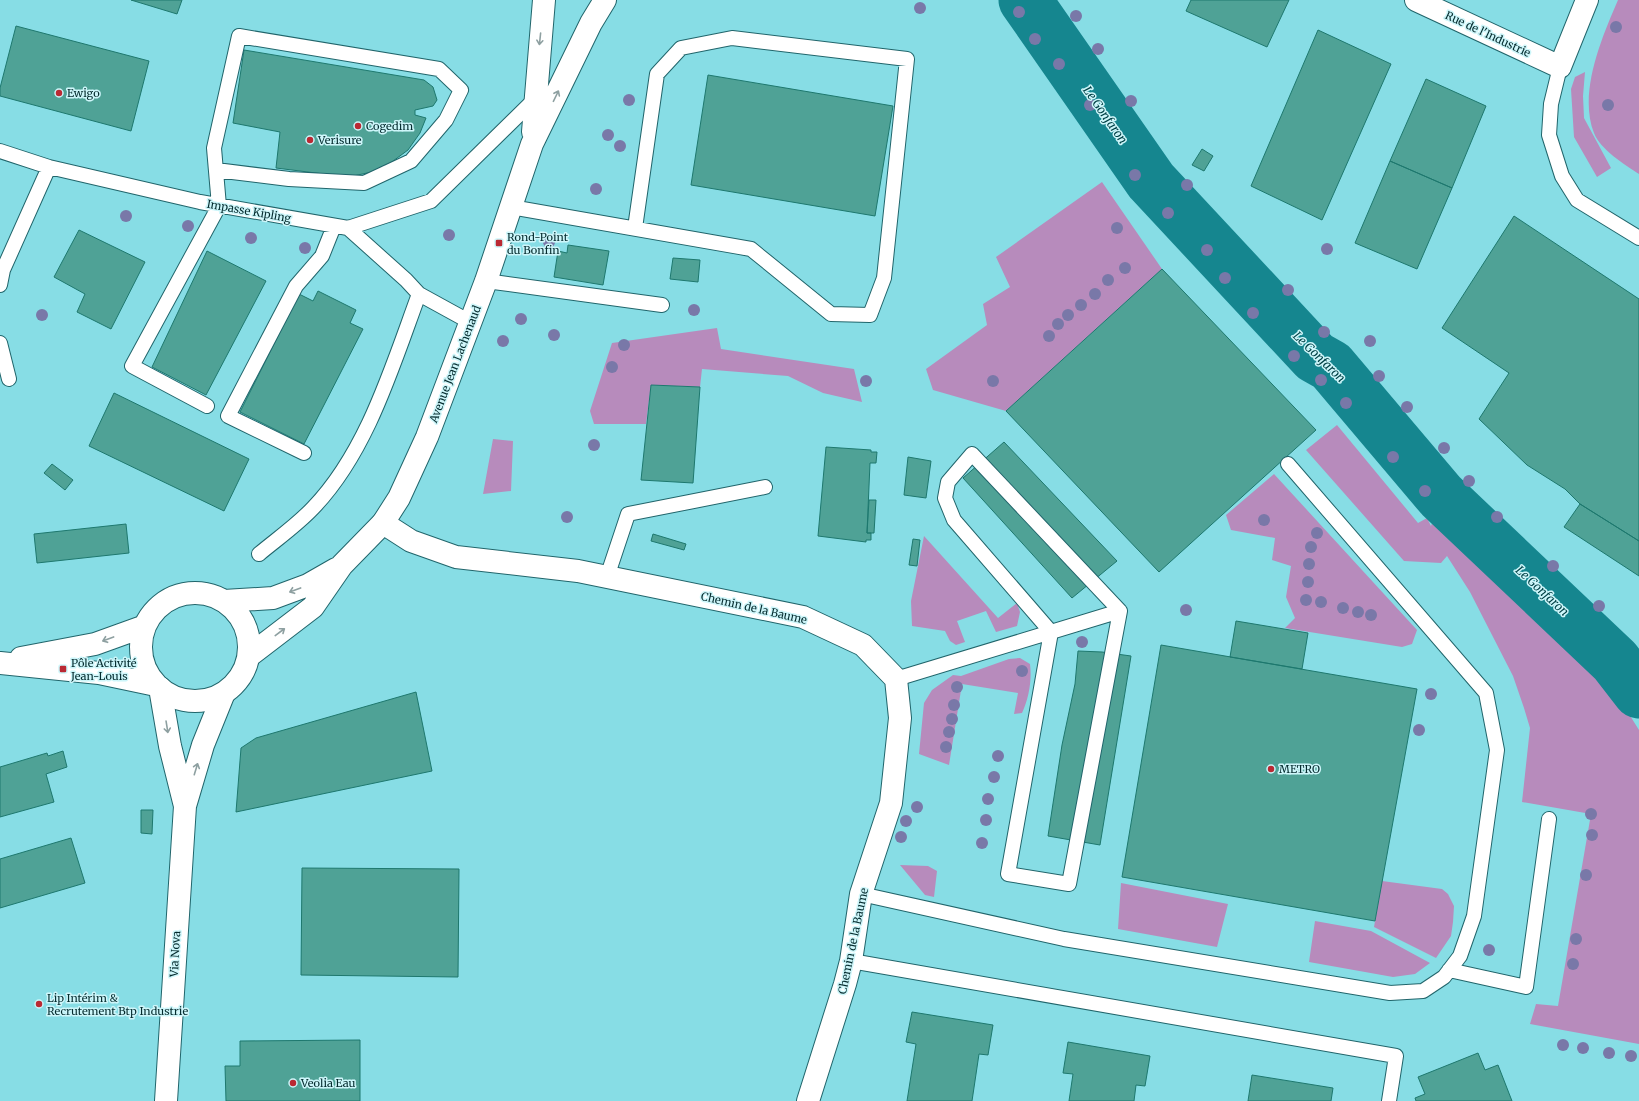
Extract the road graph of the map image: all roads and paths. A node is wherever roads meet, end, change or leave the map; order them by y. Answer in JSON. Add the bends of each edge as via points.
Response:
{"nodes":[{"id":1,"x":544,"y":0,"type":"edge"},
{"id":2,"x":605,"y":0,"type":"edge"},
{"id":3,"x":1416,"y":0,"type":"edge"},
{"id":4,"x":1587,"y":0,"type":"edge"},
{"id":5,"x":1560,"y":67,"type":"junction"},
{"id":6,"x":535,"y":99,"type":"junction"},
{"id":7,"x":532,"y":144,"type":"junction"},
{"id":8,"x":0,"y":151,"type":"edge"},
{"id":9,"x":49,"y":167,"type":"junction"},
{"id":10,"x":216,"y":170,"type":"junction"},
{"id":11,"x":219,"y":206,"type":"junction"},
{"id":12,"x":511,"y":206,"type":"junction"},
{"id":13,"x":334,"y":226,"type":"junction"},
{"id":14,"x":348,"y":228,"type":"junction"},
{"id":15,"x":635,"y":228,"type":"junction"},
{"id":16,"x":1639,"y":238,"type":"edge"},
{"id":17,"x":486,"y":281,"type":"junction"},
{"id":18,"x":0,"y":285,"type":"edge"},
{"id":19,"x":419,"y":294,"type":"junction"},
{"id":20,"x":662,"y":305,"type":"dead end"},
{"id":21,"x":470,"y":322,"type":"junction"},
{"id":22,"x":0,"y":343,"type":"edge"},
{"id":23,"x":9,"y":379,"type":"dead end"},
{"id":24,"x":207,"y":406,"type":"dead end"},
{"id":25,"x":304,"y":453,"type":"dead end"},
{"id":26,"x":1288,"y":464,"type":"dead end"},
{"id":27,"x":766,"y":487,"type":"dead end"},
{"id":28,"x":383,"y":523,"type":"junction"},
{"id":29,"x":259,"y":554,"type":"dead end"},
{"id":30,"x":342,"y":565,"type":"junction"},
{"id":31,"x":607,"y":577,"type":"junction"},
{"id":32,"x":224,"y":601,"type":"junction"},
{"id":33,"x":1120,"y":611,"type":"junction"},
{"id":34,"x":145,"y":626,"type":"junction"},
{"id":35,"x":1051,"y":632,"type":"junction"},
{"id":36,"x":249,"y":656,"type":"junction"},
{"id":37,"x":0,"y":663,"type":"edge"},
{"id":38,"x":896,"y":679,"type":"junction"},
{"id":39,"x":158,"y":687,"type":"junction"},
{"id":40,"x":224,"y":693,"type":"junction"},
{"id":41,"x":184,"y":806,"type":"junction"},
{"id":42,"x":1549,"y":819,"type":"dead end"},
{"id":43,"x":861,"y":894,"type":"junction"},
{"id":44,"x":851,"y":961,"type":"junction"},
{"id":45,"x":1450,"y":970,"type":"junction"},
{"id":46,"x":166,"y":1101,"type":"edge"},
{"id":47,"x":808,"y":1101,"type":"edge"},
{"id":48,"x":1389,"y":1101,"type":"edge"}],
"edges":[{"from":1,"to":6,"type":"street","name":"Avenue Jean Lachenaud","one_way":true},
{"from":7,"to":2,"type":"street","name":"Avenue Jean Lachenaud","one_way":true,"via":[[591,23]]},
{"from":3,"to":5,"type":"street","name":"Rue de l'Industrie"},
{"from":4,"to":5,"type":"street"},
{"from":5,"to":16,"type":"lane","via":[[1551,104],[1549,135],[1562,176],[1577,200]]},
{"from":6,"to":7,"type":"street","name":"Avenue Jean Lachenaud"},
{"from":6,"to":14,"type":"lane","via":[[431,201]]},
{"from":7,"to":12,"type":"street","name":"Avenue Jean Lachenaud"},
{"from":8,"to":9,"type":"lane","name":"Impasse Kipling"},
{"from":9,"to":11,"type":"lane","name":"Impasse Kipling"},
{"from":9,"to":18,"type":"lane","via":[[3,270]]},
{"from":10,"to":10,"type":"lane","via":[[289,179],[364,183],[411,161],[446,120],[460,90],[439,69],[239,36],[214,148]]},
{"from":10,"to":11,"type":"lane"},
{"from":11,"to":13,"type":"lane","name":"Impasse Kipling"},
{"from":11,"to":24,"type":"lane","via":[[132,366]]},
{"from":12,"to":15,"type":"lane"},
{"from":12,"to":17,"type":"street","name":"Avenue Jean Lachenaud"},
{"from":13,"to":14,"type":"lane","name":"Impasse Kipling"},
{"from":13,"to":25,"type":"lane","via":[[322,256],[296,286],[228,416]]},
{"from":14,"to":19,"type":"lane"},
{"from":15,"to":15,"type":"lane","via":[[751,249],[832,314],[870,315],[884,278],[907,59],[732,38],[681,48],[657,74]]},
{"from":17,"to":20,"type":"lane"},
{"from":17,"to":21,"type":"street","name":"Avenue Jean Lachenaud"},
{"from":19,"to":21,"type":"lane"},
{"from":19,"to":29,"type":"lane","via":[[387,380],[352,458],[313,508]]},
{"from":21,"to":28,"type":"street","name":"Avenue Jean Lachenaud","via":[[427,437],[399,498]]},
{"from":22,"to":23,"type":"lane"},
{"from":26,"to":45,"type":"lane","via":[[1486,693],[1497,750],[1474,916],[1460,956]]},
{"from":27,"to":31,"type":"lane","via":[[628,514]]},
{"from":28,"to":30,"type":"street","name":"Avenue Jean Lachenaud"},
{"from":28,"to":31,"type":"street","name":"Chemin de la Baume","via":[[411,541],[456,558],[578,571]]},
{"from":30,"to":32,"type":"street","name":"Avenue Jean Lachenaud","one_way":true,"via":[[308,585],[273,598]]},
{"from":36,"to":30,"type":"street","name":"Avenue Jean Lachenaud","one_way":true,"via":[[313,607]]},
{"from":31,"to":38,"type":"street","name":"Chemin de la Baume","via":[[803,617],[863,645]]},
{"from":32,"to":34,"type":"street","via":[[207,594],[188,593],[170,599],[155,610]]},
{"from":32,"to":36,"type":"street","via":[[236,611],[245,625],[249,640]]},
{"from":33,"to":35,"type":"lane"},
{"from":33,"to":35,"type":"lane","via":[[972,454],[948,482],[945,498],[954,520]]},
{"from":33,"to":35,"type":"lane","via":[[1069,884],[1008,874]]},
{"from":34,"to":37,"type":"street","one_way":true,"via":[[95,644]]},
{"from":34,"to":39,"type":"street","via":[[141,641],[142,657],[147,672]]},
{"from":35,"to":38,"type":"lane"},
{"from":36,"to":40,"type":"street","via":[[245,670],[236,683]]},
{"from":37,"to":39,"type":"street","via":[[99,673]]},
{"from":38,"to":43,"type":"street","name":"Chemin de la Baume","via":[[900,718],[891,803]]},
{"from":39,"to":40,"type":"street","via":[[181,700],[195,702]]},
{"from":39,"to":41,"type":"street","name":"Via Nova","one_way":true},
{"from":41,"to":40,"type":"street","name":"Via Nova","one_way":true,"via":[[203,745]]},
{"from":41,"to":46,"type":"street","name":"Via Nova"},
{"from":42,"to":45,"type":"lane","via":[[1526,987]]},
{"from":43,"to":44,"type":"street","name":"Chemin de la Baume"},
{"from":43,"to":45,"type":"lane","via":[[1064,939],[1390,993],[1423,991]]},
{"from":44,"to":47,"type":"street","name":"Chemin de la Baume"},
{"from":44,"to":48,"type":"lane","via":[[1396,1056]]}]}
